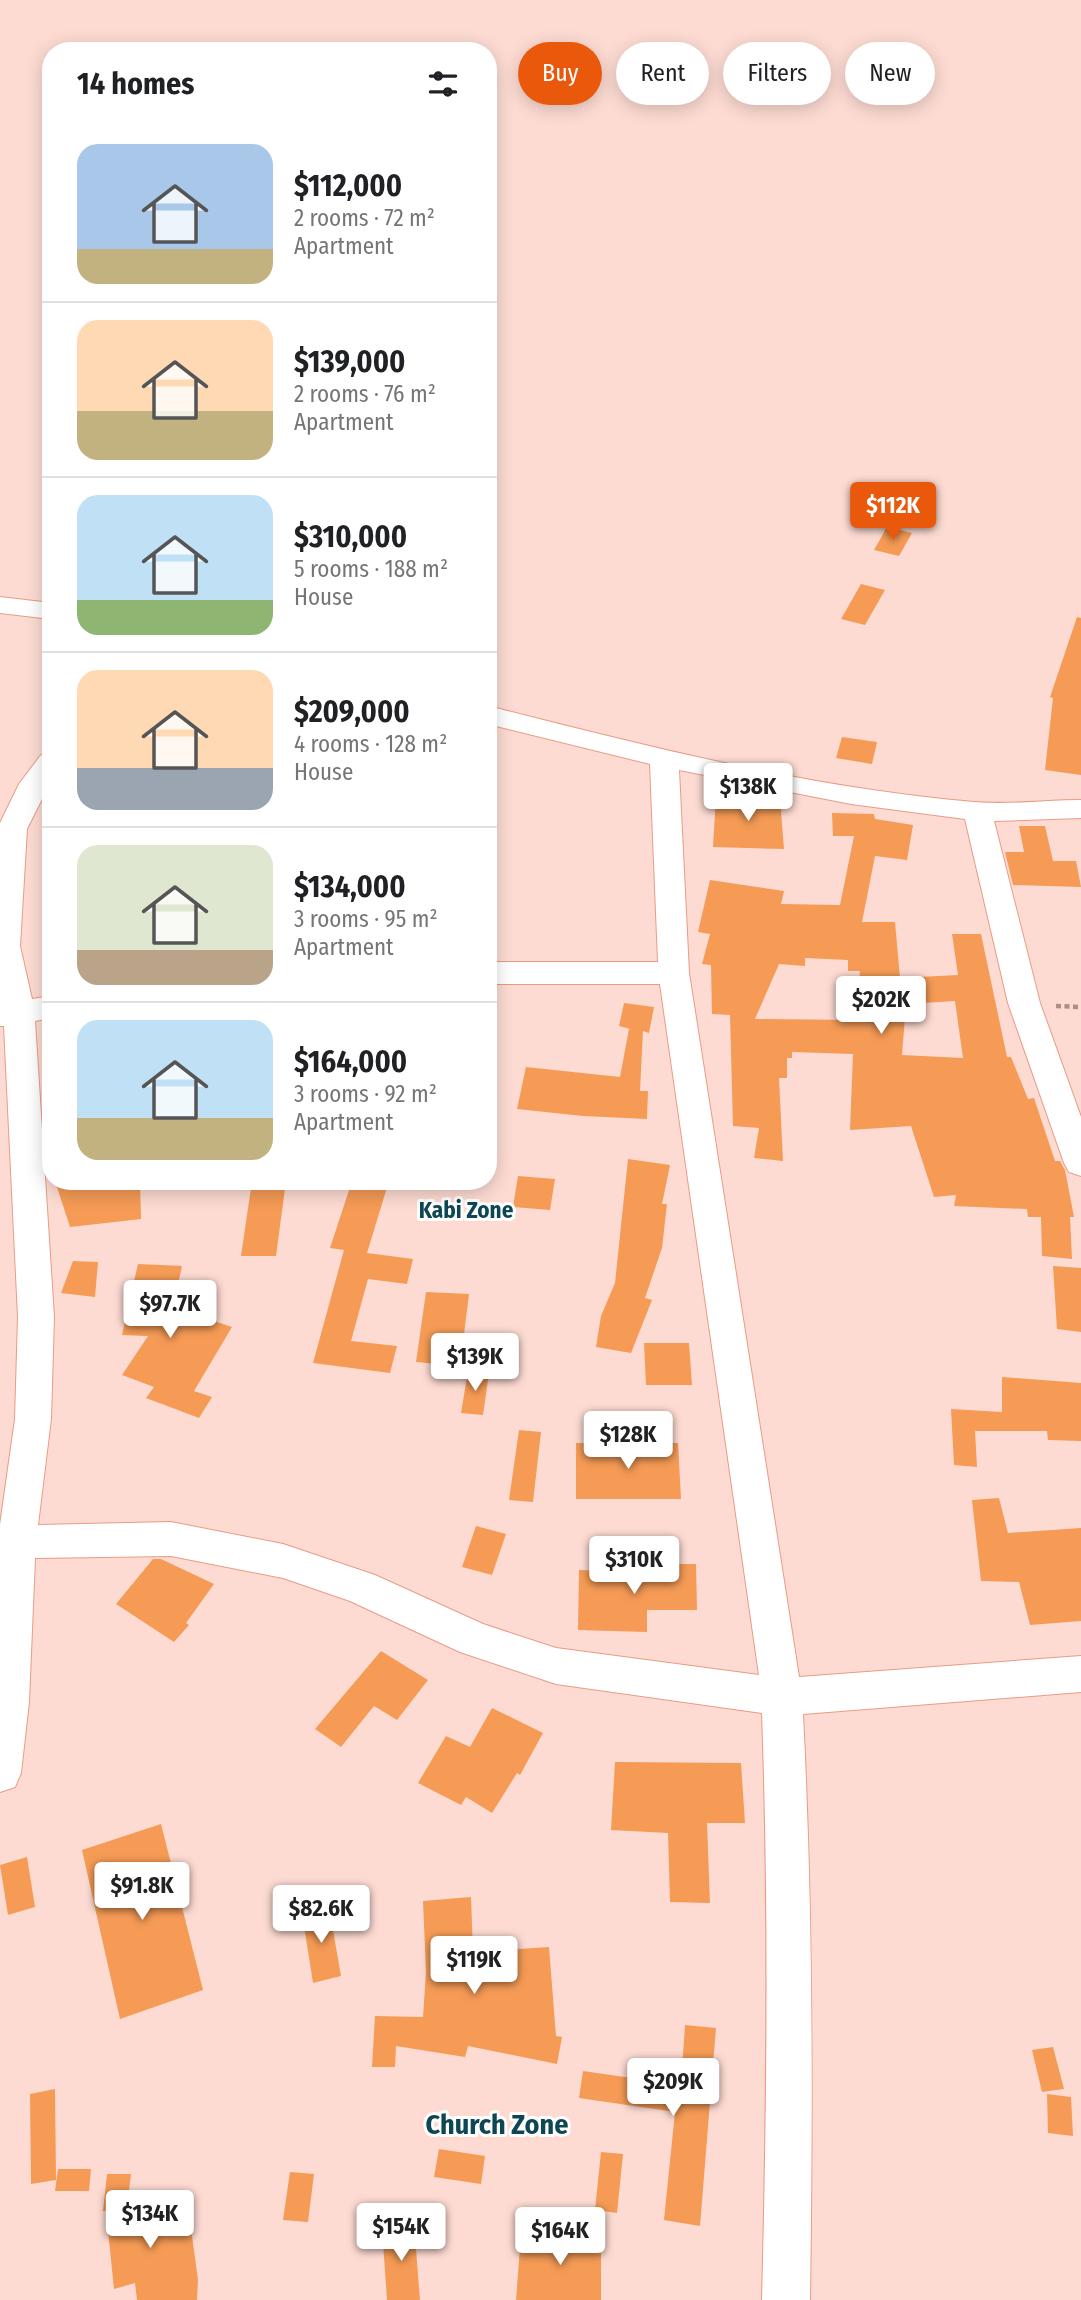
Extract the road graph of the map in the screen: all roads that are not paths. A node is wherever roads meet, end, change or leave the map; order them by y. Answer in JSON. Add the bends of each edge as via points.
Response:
{"nodes":[{"id":1,"x":0,"y":605,"type":"edge"},
{"id":2,"x":42,"y":610,"type":"edge"},
{"id":3,"x":497,"y":717,"type":"edge"},
{"id":4,"x":664,"y":761,"type":"junction"},
{"id":5,"x":42,"y":773,"type":"edge"},
{"id":6,"x":1081,"y":808,"type":"edge"},
{"id":7,"x":977,"y":811,"type":"junction"},
{"id":8,"x":497,"y":973,"type":"edge"},
{"id":9,"x":674,"y":973,"type":"junction"},
{"id":10,"x":23,"y":1012,"type":"edge"},
{"id":11,"x":1081,"y":1163,"type":"edge"},
{"id":12,"x":8,"y":1542,"type":"edge"},
{"id":13,"x":1081,"y":1674,"type":"edge"},
{"id":14,"x":782,"y":1697,"type":"junction"},
{"id":15,"x":0,"y":1773,"type":"edge"},
{"id":16,"x":786,"y":2300,"type":"edge"}],
"edges":[{"from":1,"to":2,"type":"street"},
{"from":3,"to":4,"type":"street"},
{"from":4,"to":7,"type":"street"},
{"from":4,"to":9,"type":"street"},
{"from":5,"to":10,"type":"street","via":[[12,829],[5,946]]},
{"from":6,"to":7,"type":"street"},
{"from":7,"to":11,"type":"street","via":[[1024,1003]]},
{"from":8,"to":9,"type":"street"},
{"from":9,"to":14,"type":"street"},
{"from":10,"to":12,"type":"street","via":[[36,1317],[33,1419]]},
{"from":12,"to":14,"type":"street","via":[[172,1539],[283,1561],[361,1587],[474,1639],[556,1666]]},
{"from":12,"to":15,"type":"street","via":[[9,1703]]},
{"from":13,"to":14,"type":"street"},
{"from":14,"to":16,"type":"street","via":[[790,2112]]}]}
